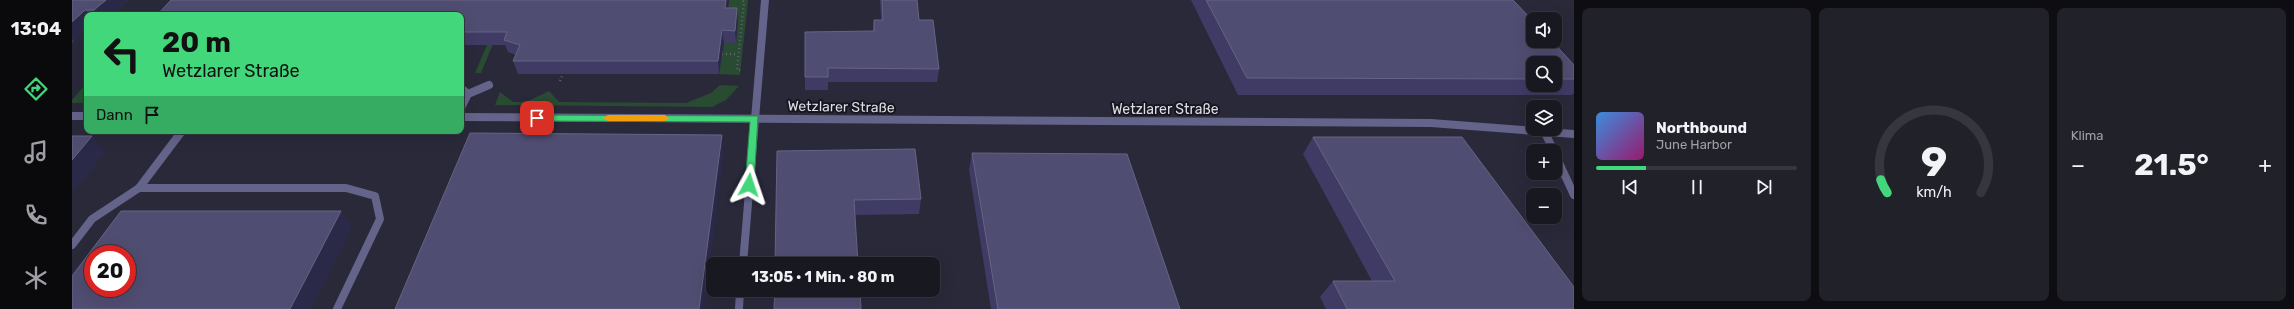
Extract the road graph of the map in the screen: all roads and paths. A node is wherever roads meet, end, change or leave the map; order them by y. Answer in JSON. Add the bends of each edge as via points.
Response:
{"nodes":[{"id":1,"x":742,"y":0,"type":"edge"},
{"id":2,"x":765,"y":0,"type":"edge"},
{"id":3,"x":736,"y":40,"type":"edge"},
{"id":4,"x":740,"y":40,"type":"junction"},
{"id":5,"x":722,"y":54,"type":"edge"},
{"id":6,"x":738,"y":54,"type":"junction"},
{"id":7,"x":740,"y":70,"type":"dead end"},
{"id":8,"x":563,"y":74,"type":"edge"},
{"id":9,"x":560,"y":81,"type":"dead end"},
{"id":10,"x":489,"y":85,"type":"dead end"},
{"id":11,"x":464,"y":91,"type":"edge"},
{"id":12,"x":468,"y":94,"type":"junction"},
{"id":13,"x":464,"y":102,"type":"edge"},
{"id":14,"x":72,"y":116,"type":"edge"},
{"id":15,"x":84,"y":116,"type":"edge"},
{"id":16,"x":464,"y":117,"type":"edge"},
{"id":17,"x":755,"y":118,"type":"junction"},
{"id":18,"x":1526,"y":132,"type":"edge"},
{"id":19,"x":180,"y":134,"type":"edge"},
{"id":20,"x":1562,"y":134,"type":"edge"},
{"id":21,"x":1574,"y":134,"type":"edge"},
{"id":22,"x":1562,"y":169,"type":"edge"},
{"id":23,"x":139,"y":188,"type":"junction"},
{"id":24,"x":1574,"y":195,"type":"edge"},
{"id":25,"x":72,"y":245,"type":"edge"},
{"id":26,"x":744,"y":257,"type":"edge"},
{"id":27,"x":740,"y":297,"type":"edge"},
{"id":28,"x":337,"y":309,"type":"edge"},
{"id":29,"x":739,"y":309,"type":"edge"}],
"edges":[{"from":1,"to":4,"type":"path","via":[[744,2]]},
{"from":2,"to":17,"type":"street"},
{"from":3,"to":4,"type":"path"},
{"from":4,"to":6,"type":"path"},
{"from":5,"to":6,"type":"path"},
{"from":6,"to":7,"type":"path","via":[[737,70]]},
{"from":8,"to":9,"type":"path"},
{"from":10,"to":12,"type":"street"},
{"from":11,"to":12,"type":"street"},
{"from":12,"to":13,"type":"street"},
{"from":14,"to":15,"type":"street"},
{"from":16,"to":17,"type":"street","name":"Wetzlarer Straße"},
{"from":17,"to":18,"type":"street","name":"Wetzlarer Straße","via":[[1431,124]]},
{"from":17,"to":26,"type":"street"},
{"from":19,"to":23,"type":"street"},
{"from":20,"to":21,"type":"street","name":"Wetzlarer Straße"},
{"from":22,"to":24,"type":"street"},
{"from":23,"to":25,"type":"street","via":[[92,219]]},
{"from":23,"to":28,"type":"street","via":[[346,188],[375,196],[380,219]]},
{"from":27,"to":29,"type":"street"}]}
